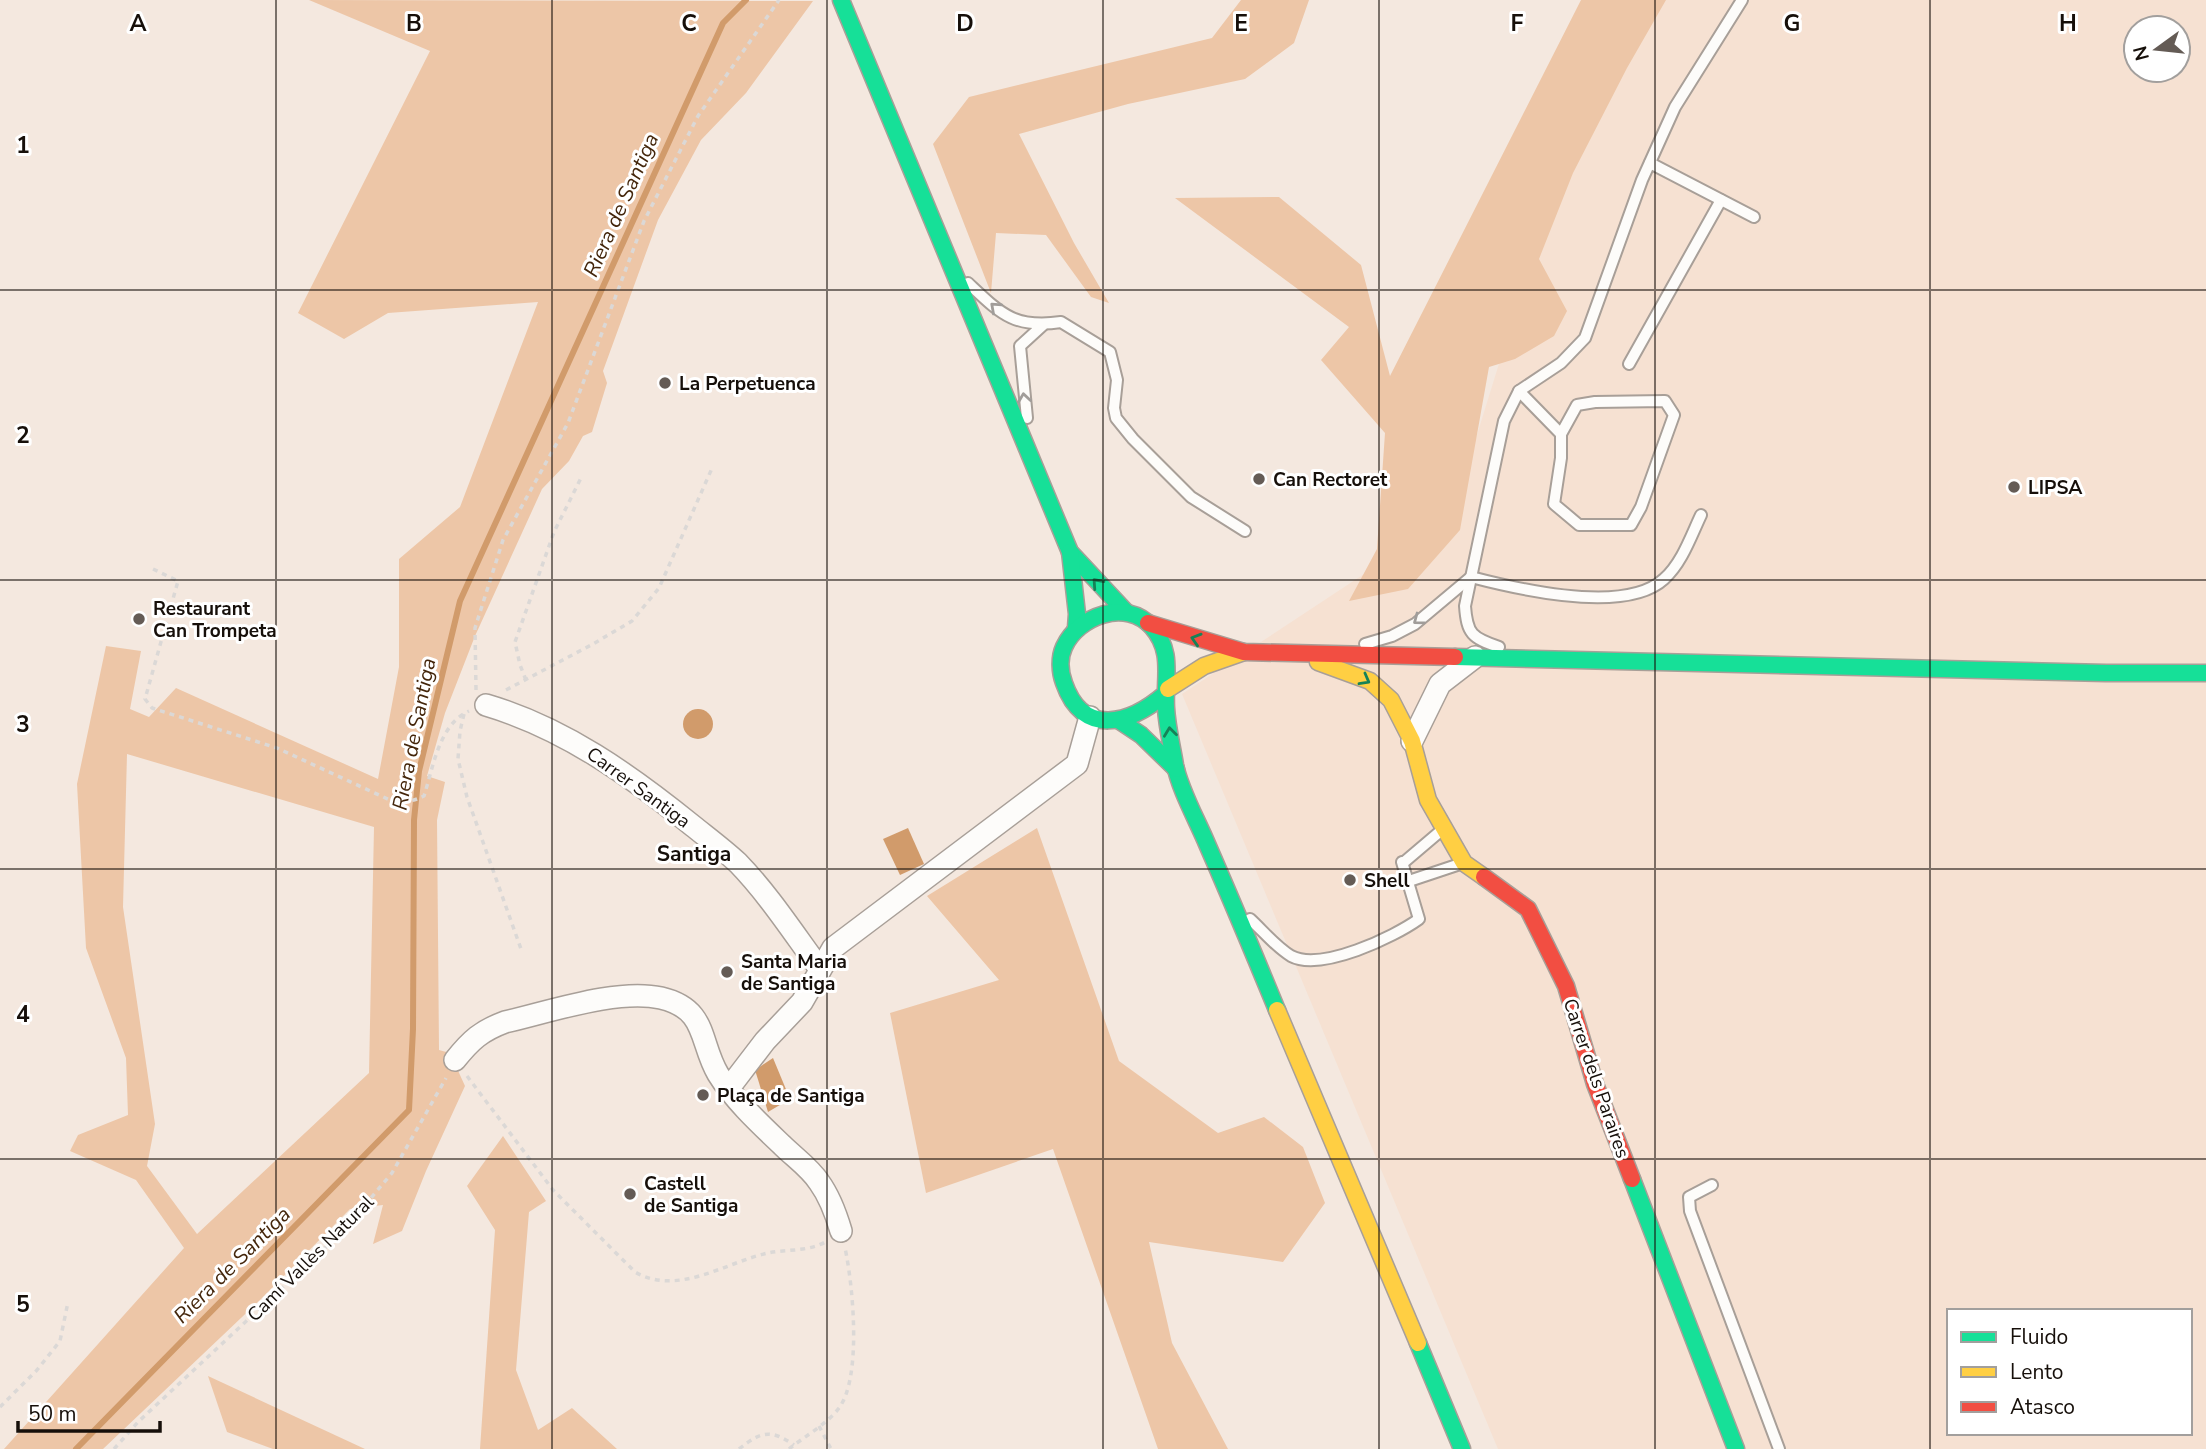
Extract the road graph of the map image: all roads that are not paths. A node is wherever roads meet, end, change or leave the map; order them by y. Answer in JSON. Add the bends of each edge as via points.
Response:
{"nodes":[{"id":1,"x":841,"y":0,"type":"edge"},
{"id":2,"x":1742,"y":0,"type":"edge"},
{"id":3,"x":1650,"y":163,"type":"junction"},
{"id":4,"x":1721,"y":200,"type":"junction"},
{"id":5,"x":1754,"y":217,"type":"dead end"},
{"id":6,"x":956,"y":272,"type":"junction"},
{"id":7,"x":1043,"y":324,"type":"junction"},
{"id":8,"x":1629,"y":363,"type":"dead end"},
{"id":9,"x":1519,"y":391,"type":"junction"},
{"id":10,"x":1561,"y":434,"type":"junction"},
{"id":11,"x":1033,"y":466,"type":"junction"},
{"id":12,"x":1701,"y":515,"type":"dead end"},
{"id":13,"x":1245,"y":531,"type":"dead end"},
{"id":14,"x":1070,"y":552,"type":"junction"},
{"id":15,"x":1471,"y":577,"type":"junction"},
{"id":16,"x":1126,"y":612,"type":"junction"},
{"id":17,"x":1148,"y":623,"type":"junction"},
{"id":18,"x":1076,"y":628,"type":"junction"},
{"id":19,"x":1244,"y":652,"type":"junction"},
{"id":20,"x":1277,"y":652,"type":"junction"},
{"id":21,"x":1312,"y":654,"type":"junction"},
{"id":22,"x":1475,"y":657,"type":"junction"},
{"id":23,"x":1544,"y":659,"type":"junction"},
{"id":24,"x":2206,"y":673,"type":"edge"},
{"id":25,"x":1167,"y":691,"type":"junction"},
{"id":26,"x":486,"y":705,"type":"road end"},
{"id":27,"x":1090,"y":717,"type":"junction"},
{"id":28,"x":1120,"y":721,"type":"junction"},
{"id":29,"x":1412,"y":741,"type":"junction"},
{"id":30,"x":1176,"y":769,"type":"junction"},
{"id":31,"x":1444,"y":828,"type":"junction"},
{"id":32,"x":1215,"y":860,"type":"junction"},
{"id":33,"x":1464,"y":863,"type":"junction"},
{"id":34,"x":1409,"y":881,"type":"junction"},
{"id":35,"x":820,"y":969,"type":"junction"},
{"id":36,"x":455,"y":1060,"type":"road end"},
{"id":37,"x":729,"y":1088,"type":"junction"},
{"id":38,"x":1712,"y":1185,"type":"dead end"},
{"id":39,"x":841,"y":1231,"type":"road end"},
{"id":40,"x":1462,"y":1449,"type":"edge"},
{"id":41,"x":1735,"y":1449,"type":"edge"},
{"id":42,"x":1779,"y":1449,"type":"edge"}],
"edges":[{"from":1,"to":6,"type":"main road"},
{"from":2,"to":3,"type":"lane","via":[[1675,107]]},
{"from":3,"to":4,"type":"lane"},
{"from":3,"to":9,"type":"lane","via":[[1585,338],[1561,363]]},
{"from":4,"to":5,"type":"lane"},
{"from":4,"to":8,"type":"lane"},
{"from":7,"to":6,"type":"lane","one_way":true,"via":[[1004,316]]},
{"from":6,"to":11,"type":"main road"},
{"from":11,"to":7,"type":"lane","one_way":true,"via":[[1020,346]]},
{"from":7,"to":13,"type":"lane","via":[[1061,322],[1110,352],[1117,380],[1116,418],[1191,497]]},
{"from":9,"to":10,"type":"lane"},
{"from":9,"to":15,"type":"lane","via":[[1504,421]]},
{"from":10,"to":10,"type":"lane","via":[[1554,504],[1579,525],[1631,525],[1642,507],[1674,415],[1665,401],[1577,405]]},
{"from":11,"to":14,"type":"main road"},
{"from":12,"to":15,"type":"lane","via":[[1685,550],[1663,580],[1637,593],[1610,598],[1522,590]]},
{"from":16,"to":14,"type":"main road","one_way":true},
{"from":14,"to":18,"type":"main road"},
{"from":15,"to":21,"type":"lane","one_way":true,"via":[[1415,624],[1392,636]]},
{"from":15,"to":23,"type":"lane","via":[[1465,606],[1466,626],[1472,635]]},
{"from":16,"to":17,"type":"main road"},
{"from":16,"to":18,"type":"main road","via":[[1097,615]]},
{"from":19,"to":17,"type":"main road","one_way":true},
{"from":17,"to":25,"type":"main road","via":[[1165,649]]},
{"from":18,"to":27,"type":"main road","via":[[1063,644],[1061,684],[1072,703]]},
{"from":19,"to":20,"type":"main road"},
{"from":19,"to":25,"type":"main road","via":[[1195,668]]},
{"from":20,"to":21,"type":"main road"},
{"from":20,"to":29,"type":"main road","name":"Carrer dels Paraires","one_way":true,"via":[[1334,666],[1370,681],[1391,700]]},
{"from":21,"to":22,"type":"main road"},
{"from":22,"to":23,"type":"main road"},
{"from":22,"to":29,"type":"street","via":[[1440,684]]},
{"from":23,"to":24,"type":"main road"},
{"from":25,"to":28,"type":"main road","via":[[1152,706]]},
{"from":30,"to":25,"type":"main road","one_way":true},
{"from":26,"to":35,"type":"street","name":"Carrer Santiga","via":[[568,738],[628,775],[681,816],[738,863]]},
{"from":27,"to":28,"type":"main road"},
{"from":27,"to":35,"type":"street","via":[[1077,764],[833,948]]},
{"from":28,"to":30,"type":"main road"},
{"from":29,"to":31,"type":"main road","name":"Carrer dels Paraires","via":[[1428,800]]},
{"from":30,"to":32,"type":"main road"},
{"from":31,"to":33,"type":"main road","name":"Carrer dels Paraires"},
{"from":31,"to":34,"type":"lane","via":[[1402,862]]},
{"from":32,"to":34,"type":"lane","via":[[1250,919],[1292,957],[1310,959],[1337,957],[1400,933],[1419,919]]},
{"from":32,"to":40,"type":"main road"},
{"from":33,"to":34,"type":"lane"},
{"from":33,"to":41,"type":"main road","name":"Carrer dels Paraires","via":[[1528,909],[1566,986],[1595,1084]]},
{"from":35,"to":37,"type":"street","via":[[802,1002]]},
{"from":36,"to":37,"type":"street","via":[[488,1028],[616,996],[638,995],[662,998],[689,1011]]},
{"from":37,"to":39,"type":"street","via":[[819,1181]]},
{"from":38,"to":42,"type":"lane","via":[[1689,1197],[1690,1211]]}]}
